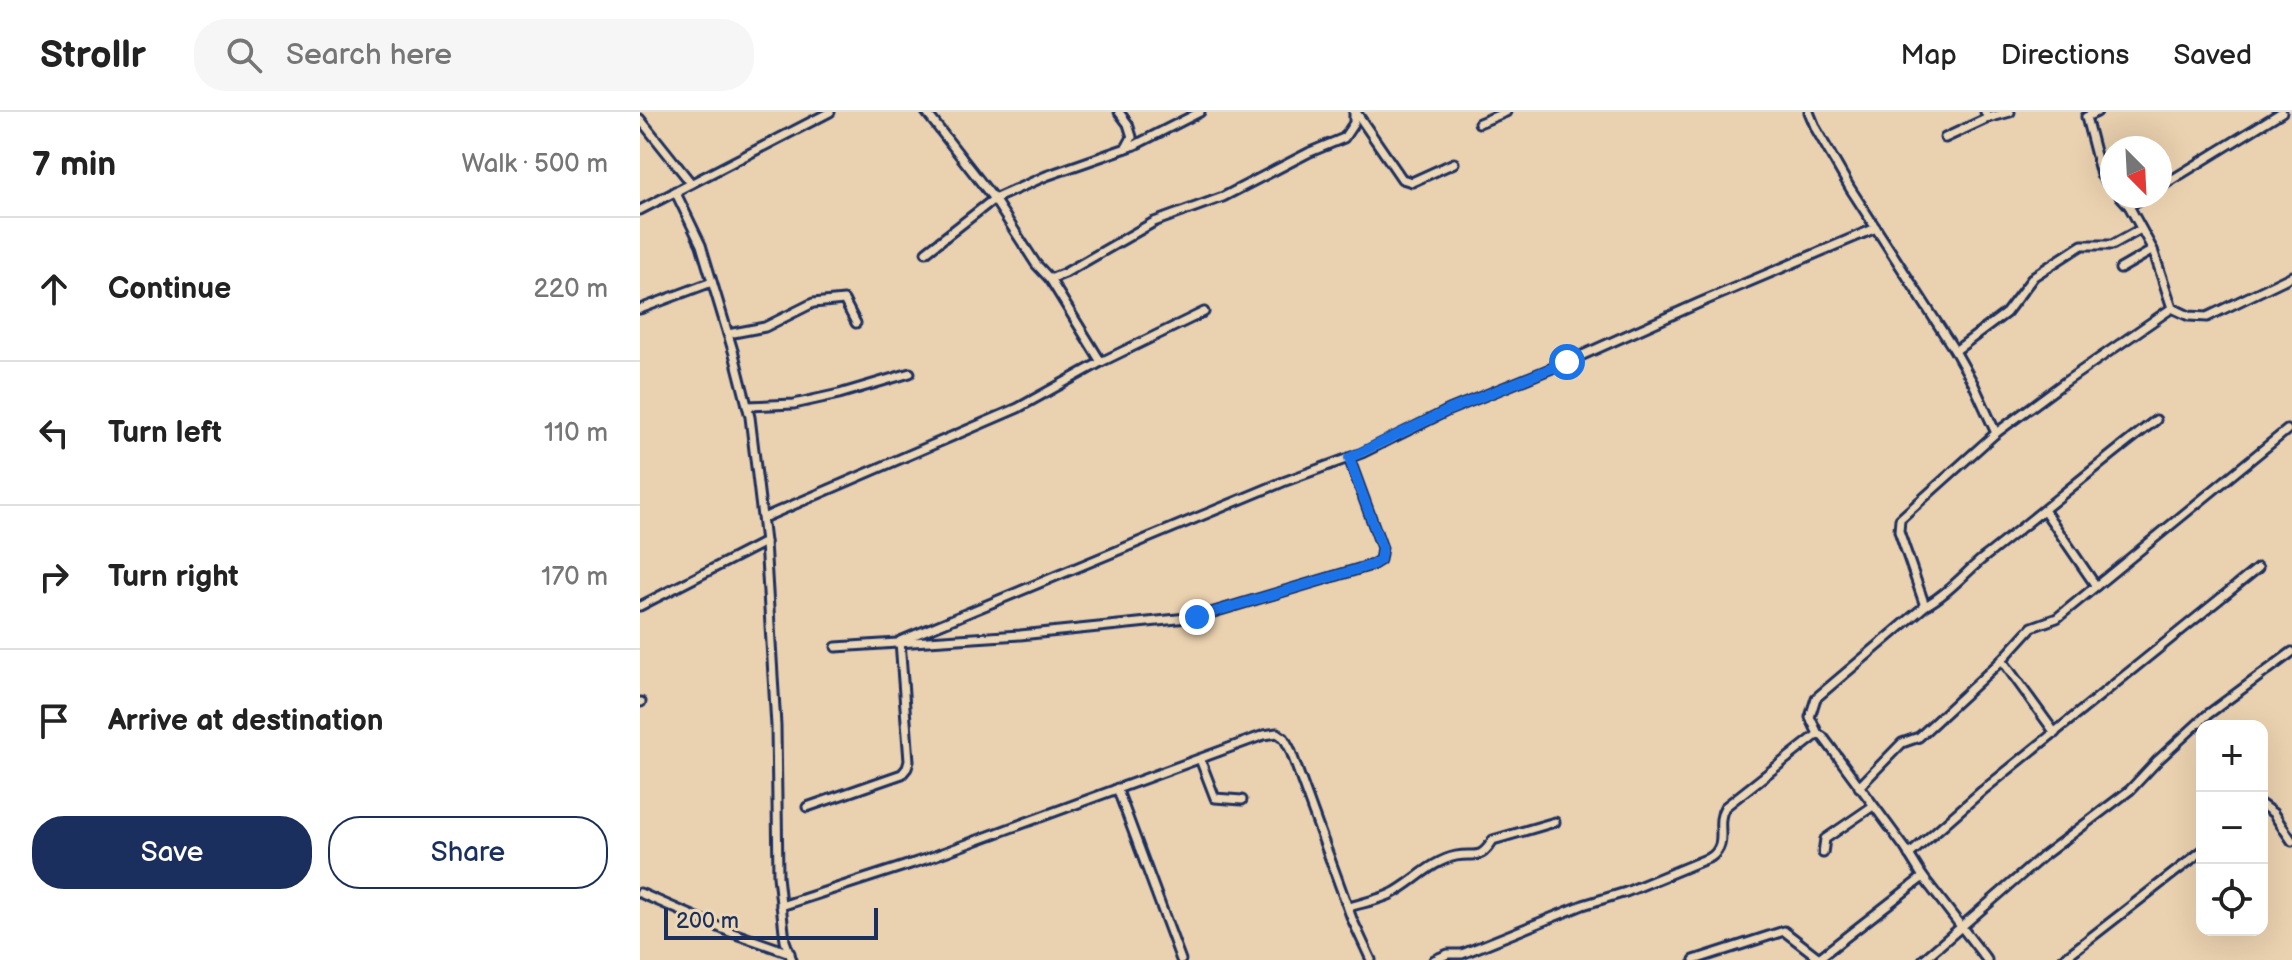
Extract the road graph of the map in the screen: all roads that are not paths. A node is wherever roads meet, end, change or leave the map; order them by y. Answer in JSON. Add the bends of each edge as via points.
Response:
{"nodes":[{"id":1,"x":830,"y":112,"type":"edge"},
{"id":2,"x":926,"y":112,"type":"edge"},
{"id":3,"x":1119,"y":112,"type":"edge"},
{"id":4,"x":1200,"y":112,"type":"edge"},
{"id":5,"x":1355,"y":112,"type":"edge"},
{"id":6,"x":1506,"y":112,"type":"edge"},
{"id":7,"x":1809,"y":112,"type":"edge"},
{"id":8,"x":2010,"y":112,"type":"edge"},
{"id":9,"x":2097,"y":112,"type":"edge"},
{"id":10,"x":2282,"y":112,"type":"edge"},
{"id":11,"x":1986,"y":115,"type":"edge"},
{"id":12,"x":2083,"y":115,"type":"edge"},
{"id":13,"x":640,"y":119,"type":"edge"},
{"id":14,"x":1479,"y":123,"type":"dead end"},
{"id":15,"x":1945,"y":138,"type":"dead end"},
{"id":16,"x":1126,"y":148,"type":"junction"},
{"id":17,"x":1454,"y":163,"type":"dead end"},
{"id":18,"x":2100,"y":172,"type":"edge"},
{"id":19,"x":2172,"y":180,"type":"edge"},
{"id":20,"x":691,"y":183,"type":"junction"},
{"id":21,"x":675,"y":191,"type":"junction"},
{"id":22,"x":994,"y":199,"type":"junction"},
{"id":23,"x":2130,"y":208,"type":"edge"},
{"id":24,"x":640,"y":210,"type":"edge"},
{"id":25,"x":1876,"y":228,"type":"junction"},
{"id":26,"x":2141,"y":229,"type":"junction"},
{"id":27,"x":2153,"y":250,"type":"junction"},
{"id":28,"x":926,"y":252,"type":"dead end"},
{"id":29,"x":2120,"y":269,"type":"dead end"},
{"id":30,"x":2292,"y":276,"type":"edge"},
{"id":31,"x":1050,"y":279,"type":"junction"},
{"id":32,"x":712,"y":282,"type":"junction"},
{"id":33,"x":2172,"y":308,"type":"junction"},
{"id":34,"x":640,"y":309,"type":"edge"},
{"id":35,"x":1204,"y":312,"type":"dead end"},
{"id":36,"x":856,"y":323,"type":"dead end"},
{"id":37,"x":728,"y":334,"type":"junction"},
{"id":38,"x":1955,"y":351,"type":"junction"},
{"id":39,"x":1101,"y":362,"type":"junction"},
{"id":40,"x":910,"y":373,"type":"dead end"},
{"id":41,"x":747,"y":406,"type":"junction"},
{"id":42,"x":2156,"y":420,"type":"dead end"},
{"id":43,"x":2287,"y":430,"type":"dead end"},
{"id":44,"x":1996,"y":433,"type":"junction"},
{"id":45,"x":1349,"y":458,"type":"junction"},
{"id":46,"x":2044,"y":510,"type":"junction"},
{"id":47,"x":763,"y":518,"type":"junction"},
{"id":48,"x":765,"y":542,"type":"junction"},
{"id":49,"x":2258,"y":568,"type":"dead end"},
{"id":50,"x":2096,"y":586,"type":"junction"},
{"id":51,"x":640,"y":606,"type":"edge"},
{"id":52,"x":1925,"y":606,"type":"junction"},
{"id":53,"x":900,"y":641,"type":"junction"},
{"id":54,"x":836,"y":647,"type":"dead end"},
{"id":55,"x":2292,"y":652,"type":"edge"},
{"id":56,"x":2002,"y":660,"type":"junction"},
{"id":57,"x":2055,"y":733,"type":"junction"},
{"id":58,"x":1818,"y":734,"type":"junction"},
{"id":59,"x":1200,"y":759,"type":"junction"},
{"id":60,"x":1859,"y":787,"type":"junction"},
{"id":61,"x":1117,"y":788,"type":"junction"},
{"id":62,"x":1242,"y":800,"type":"dead end"},
{"id":63,"x":1873,"y":806,"type":"junction"},
{"id":64,"x":807,"y":807,"type":"dead end"},
{"id":65,"x":2268,"y":809,"type":"edge"},
{"id":66,"x":1555,"y":822,"type":"dead end"},
{"id":67,"x":2292,"y":841,"type":"edge"},
{"id":68,"x":1823,"y":853,"type":"dead end"},
{"id":69,"x":1909,"y":855,"type":"junction"},
{"id":70,"x":2196,"y":856,"type":"edge"},
{"id":71,"x":1923,"y":877,"type":"junction"},
{"id":72,"x":640,"y":893,"type":"edge"},
{"id":73,"x":781,"y":906,"type":"junction"},
{"id":74,"x":1349,"y":907,"type":"junction"},
{"id":75,"x":1962,"y":928,"type":"junction"},
{"id":76,"x":791,"y":956,"type":"edge"},
{"id":77,"x":1819,"y":959,"type":"edge"},
{"id":78,"x":1181,"y":960,"type":"edge"},
{"id":79,"x":1371,"y":960,"type":"edge"},
{"id":80,"x":1434,"y":960,"type":"edge"},
{"id":81,"x":1694,"y":960,"type":"edge"},
{"id":82,"x":1923,"y":960,"type":"edge"},
{"id":83,"x":1987,"y":960,"type":"edge"},
{"id":84,"x":2062,"y":960,"type":"edge"}],
"edges":[{"from":1,"to":20,"type":"street"},
{"from":2,"to":22,"type":"street"},
{"from":3,"to":16,"type":"street","via":[[1132,137]]},
{"from":4,"to":16,"type":"street"},
{"from":5,"to":17,"type":"street","via":[[1402,179],[1412,182]]},
{"from":5,"to":31,"type":"street","via":[[1344,138],[1223,197],[1154,222]]},
{"from":6,"to":14,"type":"street"},
{"from":7,"to":25,"type":"street"},
{"from":8,"to":11,"type":"street"},
{"from":9,"to":12,"type":"street"},
{"from":10,"to":19,"type":"street"},
{"from":11,"to":15,"type":"street"},
{"from":12,"to":18,"type":"street"},
{"from":13,"to":20,"type":"street"},
{"from":16,"to":22,"type":"street"},
{"from":20,"to":21,"type":"street"},
{"from":21,"to":24,"type":"street"},
{"from":21,"to":32,"type":"street"},
{"from":22,"to":28,"type":"street"},
{"from":22,"to":31,"type":"street"},
{"from":23,"to":26,"type":"street"},
{"from":25,"to":38,"type":"street"},
{"from":25,"to":45,"type":"street"},
{"from":26,"to":27,"type":"street"},
{"from":26,"to":38,"type":"street","via":[[2112,245],[2082,245],[2034,276],[2006,313]]},
{"from":27,"to":29,"type":"street"},
{"from":27,"to":33,"type":"street"},
{"from":30,"to":33,"type":"street","via":[[2207,317]]},
{"from":31,"to":39,"type":"street"},
{"from":32,"to":34,"type":"street"},
{"from":32,"to":37,"type":"street"},
{"from":33,"to":44,"type":"street"},
{"from":35,"to":39,"type":"street"},
{"from":36,"to":37,"type":"street","via":[[844,300],[829,301],[813,303],[765,327]]},
{"from":37,"to":41,"type":"street"},
{"from":38,"to":44,"type":"street"},
{"from":39,"to":47,"type":"street","via":[[1018,408]]},
{"from":40,"to":41,"type":"street","via":[[794,404]]},
{"from":41,"to":47,"type":"street"},
{"from":42,"to":46,"type":"street"},
{"from":43,"to":50,"type":"street"},
{"from":44,"to":52,"type":"street","via":[[1900,519],[1899,531]]},
{"from":45,"to":53,"type":"street"},
{"from":45,"to":53,"type":"street","via":[[1382,548],[1380,560],[1372,565],[1197,617]]},
{"from":46,"to":50,"type":"street"},
{"from":46,"to":52,"type":"street"},
{"from":47,"to":48,"type":"street"},
{"from":48,"to":51,"type":"street"},
{"from":48,"to":73,"type":"street"},
{"from":49,"to":57,"type":"street"},
{"from":50,"to":56,"type":"street","via":[[2057,618],[2032,627]]},
{"from":52,"to":58,"type":"street","via":[[1816,698],[1810,717]]},
{"from":53,"to":54,"type":"street"},
{"from":53,"to":64,"type":"street","via":[[907,768]]},
{"from":55,"to":75,"type":"street","via":[[2207,715],[2130,790],[2043,856]]},
{"from":56,"to":57,"type":"street"},
{"from":56,"to":60,"type":"street","via":[[1919,737],[1902,743]]},
{"from":57,"to":69,"type":"street"},
{"from":58,"to":60,"type":"street"},
{"from":58,"to":80,"type":"street","via":[[1725,807],[1720,815],[1723,843],[1711,857],[1462,954]]},
{"from":59,"to":61,"type":"street"},
{"from":59,"to":62,"type":"street","via":[[1215,798]]},
{"from":59,"to":74,"type":"street","via":[[1264,735],[1284,738]]},
{"from":60,"to":63,"type":"street"},
{"from":61,"to":73,"type":"street"},
{"from":61,"to":78,"type":"street"},
{"from":63,"to":68,"type":"street","via":[[1825,839]]},
{"from":63,"to":69,"type":"street"},
{"from":65,"to":67,"type":"street"},
{"from":66,"to":74,"type":"street","via":[[1493,840],[1477,856],[1456,856],[1391,894]]},
{"from":69,"to":71,"type":"street"},
{"from":70,"to":84,"type":"street"},
{"from":71,"to":75,"type":"street"},
{"from":71,"to":77,"type":"street"},
{"from":72,"to":76,"type":"street"},
{"from":73,"to":76,"type":"street"},
{"from":74,"to":79,"type":"street"},
{"from":75,"to":82,"type":"street"},
{"from":75,"to":83,"type":"street"},
{"from":77,"to":81,"type":"street","via":[[1784,931]]}]}
